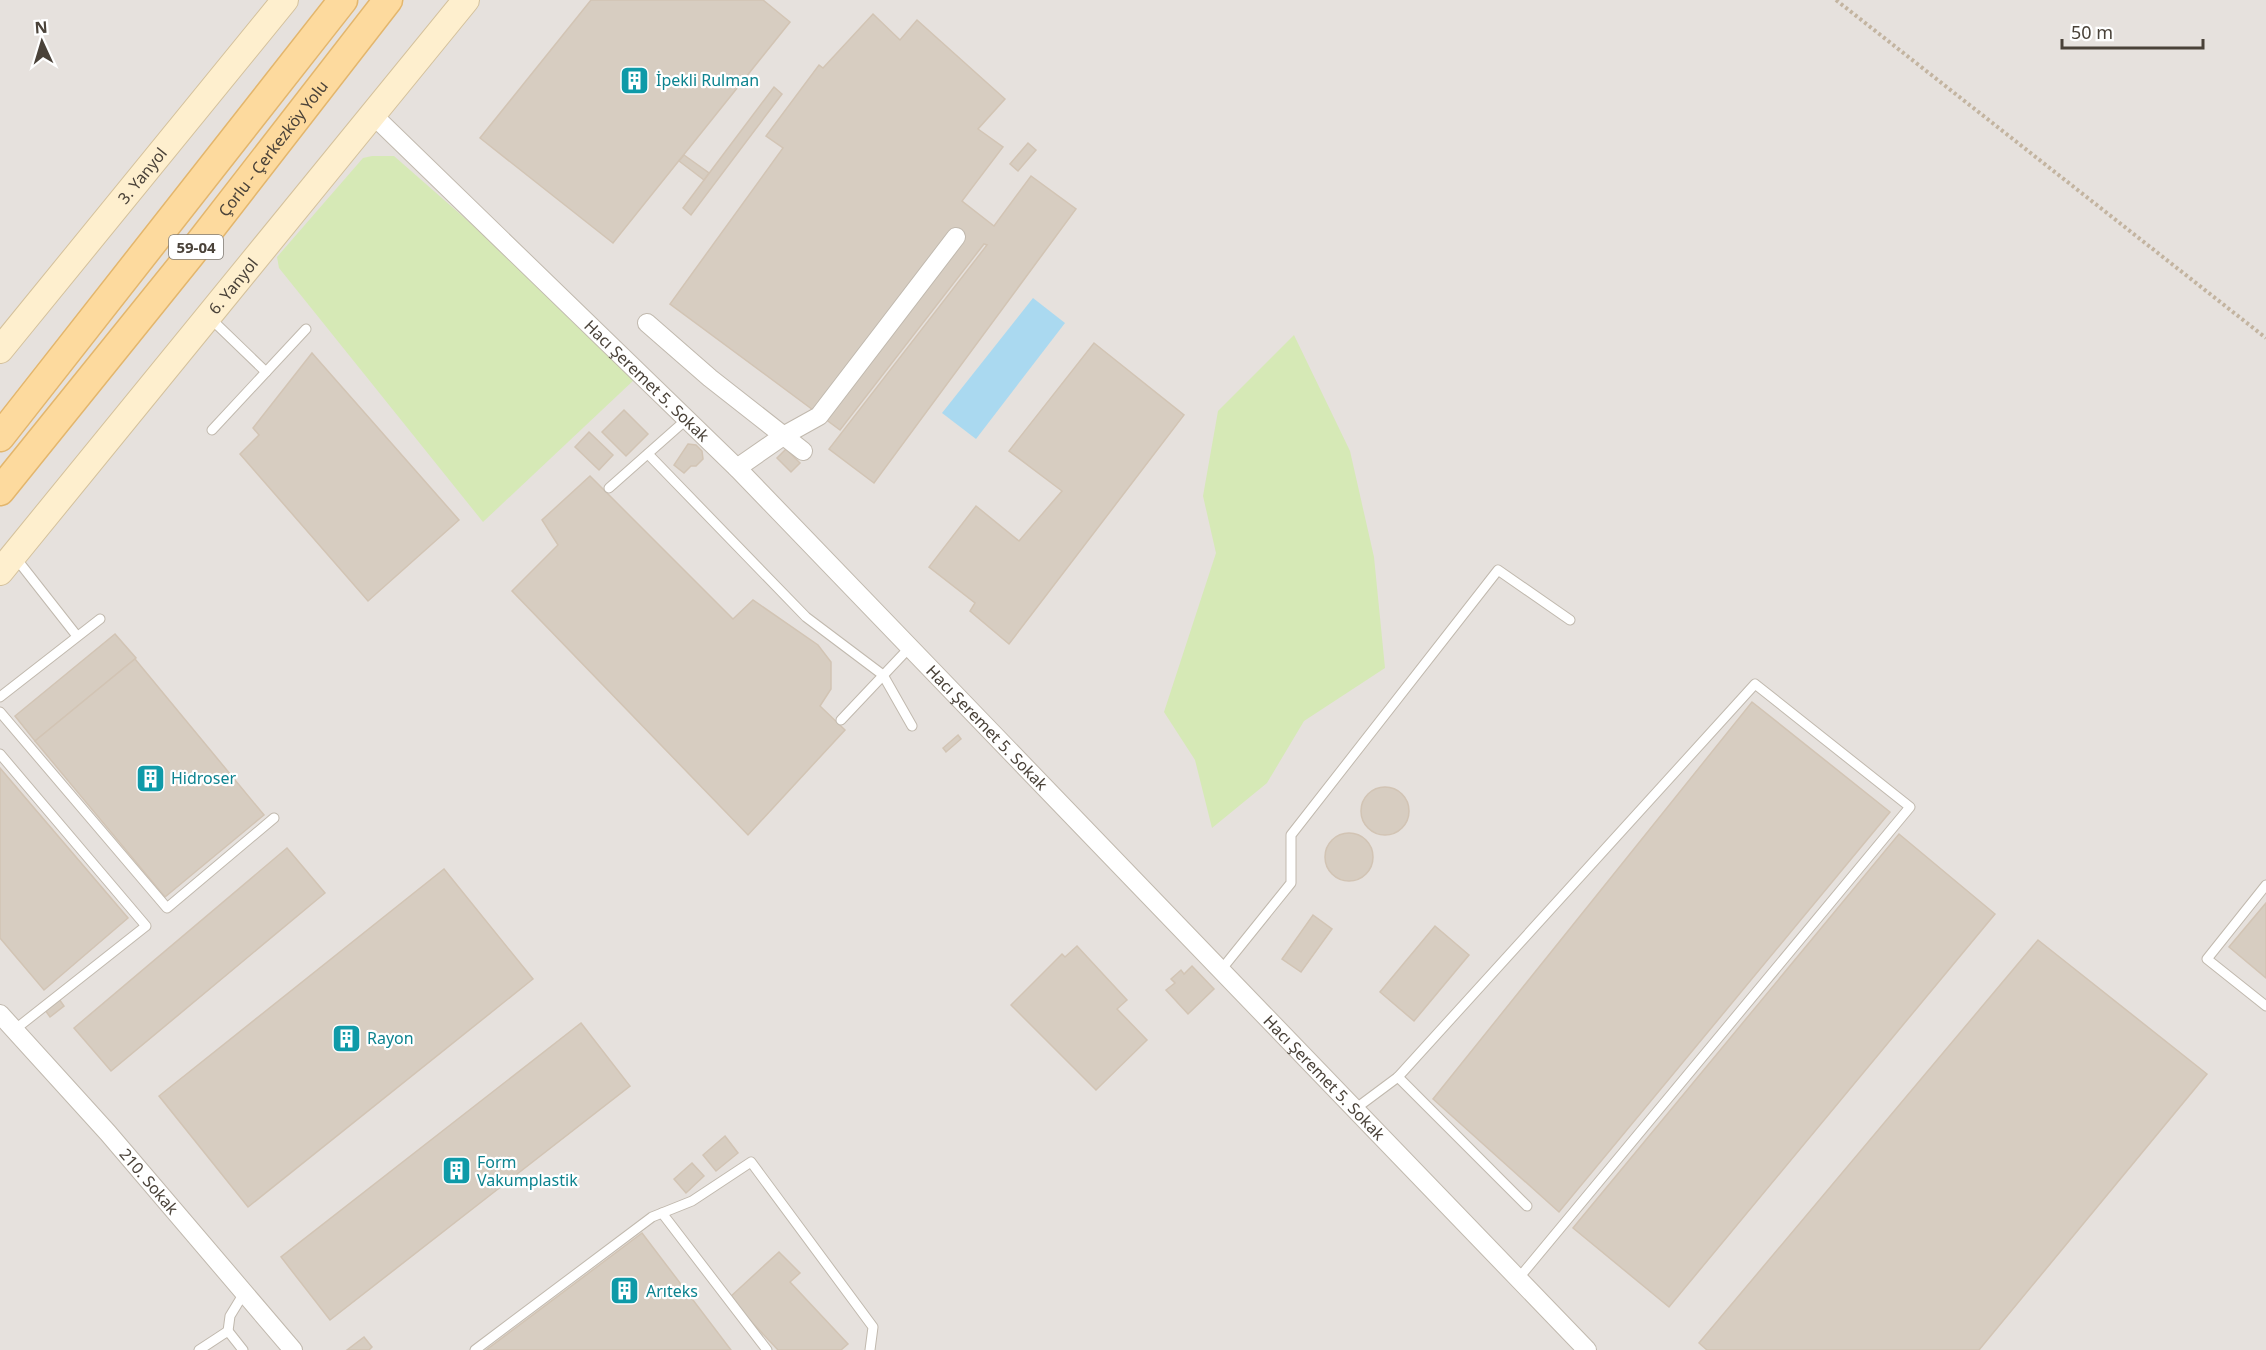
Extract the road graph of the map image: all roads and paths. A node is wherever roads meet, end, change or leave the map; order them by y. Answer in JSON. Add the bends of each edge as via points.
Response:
{"nodes":[{"id":1,"x":285,"y":0,"type":"edge"},
{"id":2,"x":343,"y":0,"type":"edge"},
{"id":3,"x":388,"y":0,"type":"edge"},
{"id":4,"x":466,"y":0,"type":"edge"},
{"id":5,"x":1836,"y":0,"type":"edge"},
{"id":6,"x":374,"y":116,"type":"junction"},
{"id":7,"x":956,"y":237,"type":"dead end"},
{"id":8,"x":209,"y":317,"type":"junction"},
{"id":9,"x":647,"y":323,"type":"dead end"},
{"id":10,"x":306,"y":329,"type":"dead end"},
{"id":11,"x":2266,"y":338,"type":"edge"},
{"id":12,"x":0,"y":350,"type":"edge"},
{"id":13,"x":266,"y":372,"type":"junction"},
{"id":14,"x":687,"y":419,"type":"junction"},
{"id":15,"x":212,"y":430,"type":"dead end"},
{"id":16,"x":783,"y":436,"type":"junction"},
{"id":17,"x":0,"y":437,"type":"edge"},
{"id":18,"x":803,"y":451,"type":"dead end"},
{"id":19,"x":648,"y":454,"type":"junction"},
{"id":20,"x":737,"y":468,"type":"junction"},
{"id":21,"x":609,"y":488,"type":"dead end"},
{"id":22,"x":0,"y":491,"type":"edge"},
{"id":23,"x":7,"y":564,"type":"edge"},
{"id":24,"x":100,"y":619,"type":"dead end"},
{"id":25,"x":1570,"y":620,"type":"dead end"},
{"id":26,"x":77,"y":636,"type":"junction"},
{"id":27,"x":910,"y":647,"type":"junction"},
{"id":28,"x":883,"y":675,"type":"junction"},
{"id":29,"x":0,"y":697,"type":"edge"},
{"id":30,"x":0,"y":712,"type":"edge"},
{"id":31,"x":841,"y":720,"type":"dead end"},
{"id":32,"x":912,"y":726,"type":"dead end"},
{"id":33,"x":0,"y":754,"type":"edge"},
{"id":34,"x":274,"y":818,"type":"dead end"},
{"id":35,"x":2266,"y":885,"type":"edge"},
{"id":36,"x":1221,"y":970,"type":"junction"},
{"id":37,"x":2266,"y":1006,"type":"edge"},
{"id":38,"x":0,"y":1014,"type":"edge"},
{"id":39,"x":13,"y":1030,"type":"junction"},
{"id":40,"x":1398,"y":1077,"type":"junction"},
{"id":41,"x":1355,"y":1109,"type":"junction"},
{"id":42,"x":1527,"y":1206,"type":"dead end"},
{"id":43,"x":662,"y":1213,"type":"junction"},
{"id":44,"x":1518,"y":1279,"type":"junction"},
{"id":45,"x":244,"y":1293,"type":"junction"},
{"id":46,"x":228,"y":1331,"type":"junction"},
{"id":47,"x":199,"y":1350,"type":"edge"},
{"id":48,"x":243,"y":1350,"type":"edge"},
{"id":49,"x":293,"y":1350,"type":"edge"},
{"id":50,"x":475,"y":1350,"type":"edge"},
{"id":51,"x":767,"y":1350,"type":"edge"},
{"id":52,"x":870,"y":1350,"type":"edge"},
{"id":53,"x":1587,"y":1350,"type":"edge"}],
"edges":[{"from":1,"to":12,"type":"main road","name":"3. Yanyol"},
{"from":2,"to":17,"type":"main road","number":"59-04"},
{"from":3,"to":22,"type":"main road","name":"Çorlu - Çerkezköy Yolu","number":"59-04"},
{"from":4,"to":6,"type":"main road","name":"6. Yanyol"},
{"from":5,"to":11,"type":"path"},
{"from":6,"to":8,"type":"main road","name":"6. Yanyol"},
{"from":6,"to":14,"type":"street","name":"Hacı Şeremet 5. Sokak"},
{"from":7,"to":16,"type":"street","via":[[819,416]]},
{"from":8,"to":13,"type":"lane"},
{"from":8,"to":23,"type":"main road","name":"6. Yanyol"},
{"from":9,"to":16,"type":"street"},
{"from":10,"to":13,"type":"lane"},
{"from":13,"to":15,"type":"lane"},
{"from":14,"to":19,"type":"lane"},
{"from":14,"to":20,"type":"street","name":"Hacı Şeremet 5. Sokak"},
{"from":16,"to":18,"type":"street"},
{"from":16,"to":20,"type":"street"},
{"from":19,"to":21,"type":"lane"},
{"from":19,"to":28,"type":"lane","via":[[806,617]]},
{"from":20,"to":27,"type":"street","name":"Hacı Şeremet 5. Sokak"},
{"from":23,"to":26,"type":"lane"},
{"from":24,"to":26,"type":"lane"},
{"from":25,"to":36,"type":"lane","via":[[1498,570],[1291,836],[1291,883]]},
{"from":26,"to":29,"type":"lane"},
{"from":27,"to":28,"type":"lane"},
{"from":27,"to":36,"type":"street","name":"Hacı Şeremet 5. Sokak"},
{"from":28,"to":31,"type":"lane"},
{"from":28,"to":32,"type":"lane"},
{"from":30,"to":34,"type":"lane","via":[[167,908]]},
{"from":33,"to":39,"type":"lane","via":[[146,926]]},
{"from":35,"to":37,"type":"lane","via":[[2208,959]]},
{"from":36,"to":41,"type":"street","name":"Hacı Şeremet 5. Sokak"},
{"from":38,"to":39,"type":"street","name":"210. Sokak"},
{"from":39,"to":45,"type":"street","name":"210. Sokak","via":[[108,1133]]},
{"from":40,"to":41,"type":"lane"},
{"from":40,"to":42,"type":"lane"},
{"from":40,"to":44,"type":"lane","via":[[1755,684],[1910,807]]},
{"from":41,"to":44,"type":"street","name":"Hacı Şeremet 5. Sokak"},
{"from":43,"to":50,"type":"lane"},
{"from":43,"to":51,"type":"lane"},
{"from":43,"to":52,"type":"lane","via":[[692,1201],[752,1162],[873,1327]]},
{"from":44,"to":53,"type":"street","name":"Hacı Şeremet 5. Sokak"},
{"from":45,"to":46,"type":"lane","via":[[230,1316]]},
{"from":45,"to":49,"type":"street","name":"210. Sokak"},
{"from":46,"to":47,"type":"lane"},
{"from":46,"to":48,"type":"lane"}]}
